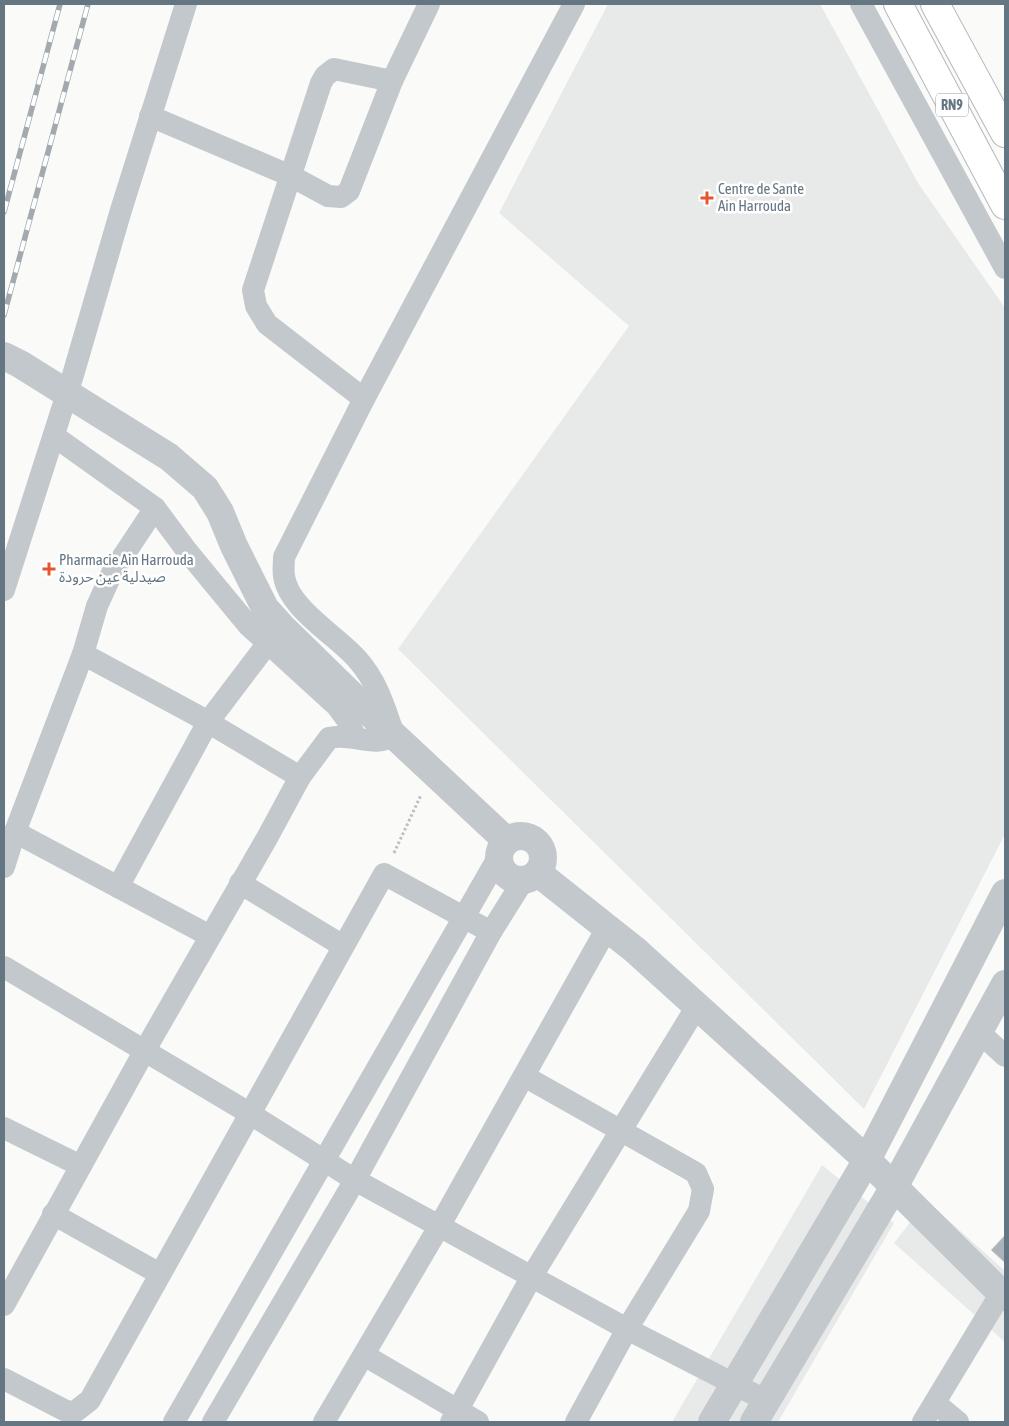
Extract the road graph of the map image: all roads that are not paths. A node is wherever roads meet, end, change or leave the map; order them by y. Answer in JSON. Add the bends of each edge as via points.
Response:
{"nodes":[{"id":1,"x":186,"y":4,"type":"edge"},
{"id":2,"x":429,"y":4,"type":"edge"},
{"id":3,"x":574,"y":4,"type":"edge"},
{"id":4,"x":861,"y":4,"type":"edge"},
{"id":5,"x":898,"y":4,"type":"edge"},
{"id":6,"x":936,"y":4,"type":"edge"},
{"id":7,"x":392,"y":82,"type":"junction"},
{"id":8,"x":150,"y":116,"type":"junction"},
{"id":9,"x":1005,"y":133,"type":"edge"},
{"id":10,"x":291,"y":176,"type":"junction"},
{"id":11,"x":1005,"y":205,"type":"edge"},
{"id":12,"x":1005,"y":268,"type":"edge"},
{"id":13,"x":4,"y":356,"type":"edge"},
{"id":14,"x":364,"y":399,"type":"junction"},
{"id":15,"x":54,"y":436,"type":"junction"},
{"id":16,"x":155,"y":508,"type":"junction"},
{"id":17,"x":4,"y":590,"type":"edge"},
{"id":18,"x":268,"y":643,"type":"junction"},
{"id":19,"x":83,"y":654,"type":"junction"},
{"id":20,"x":208,"y":722,"type":"junction"},
{"id":21,"x":394,"y":735,"type":"junction"},
{"id":22,"x":355,"y":737,"type":"junction"},
{"id":23,"x":300,"y":777,"type":"junction"},
{"id":24,"x":15,"y":832,"type":"junction"},
{"id":25,"x":503,"y":848,"type":"junction"},
{"id":26,"x":4,"y":867,"type":"edge"},
{"id":27,"x":530,"y":877,"type":"junction"},
{"id":28,"x":240,"y":884,"type":"junction"},
{"id":29,"x":118,"y":887,"type":"junction"},
{"id":30,"x":1005,"y":893,"type":"edge"},
{"id":31,"x":464,"y":917,"type":"junction"},
{"id":32,"x":606,"y":928,"type":"junction"},
{"id":33,"x":491,"y":932,"type":"junction"},
{"id":34,"x":210,"y":936,"type":"junction"},
{"id":35,"x":343,"y":946,"type":"junction"},
{"id":36,"x":4,"y":967,"type":"edge"},
{"id":37,"x":1005,"y":984,"type":"edge"},
{"id":38,"x":696,"y":1006,"type":"junction"},
{"id":39,"x":979,"y":1032,"type":"junction"},
{"id":40,"x":145,"y":1050,"type":"junction"},
{"id":41,"x":1005,"y":1056,"type":"edge"},
{"id":42,"x":524,"y":1076,"type":"junction"},
{"id":43,"x":249,"y":1113,"type":"junction"},
{"id":44,"x":4,"y":1128,"type":"edge"},
{"id":45,"x":621,"y":1131,"type":"junction"},
{"id":46,"x":325,"y":1160,"type":"junction"},
{"id":47,"x":867,"y":1160,"type":"junction"},
{"id":48,"x":80,"y":1166,"type":"junction"},
{"id":49,"x":355,"y":1180,"type":"junction"},
{"id":50,"x":894,"y":1187,"type":"junction"},
{"id":51,"x":53,"y":1214,"type":"junction"},
{"id":52,"x":440,"y":1225,"type":"junction"},
{"id":53,"x":160,"y":1274,"type":"junction"},
{"id":54,"x":532,"y":1276,"type":"junction"},
{"id":55,"x":1003,"y":1295,"type":"edge"},
{"id":56,"x":5,"y":1298,"type":"edge"},
{"id":57,"x":627,"y":1329,"type":"junction"},
{"id":58,"x":364,"y":1355,"type":"junction"},
{"id":59,"x":4,"y":1379,"type":"edge"},
{"id":60,"x":735,"y":1384,"type":"junction"},
{"id":61,"x":935,"y":1403,"type":"junction"},
{"id":62,"x":761,"y":1412,"type":"edge"},
{"id":63,"x":454,"y":1416,"type":"edge"},
{"id":64,"x":174,"y":1422,"type":"edge"},
{"id":65,"x":213,"y":1422,"type":"edge"},
{"id":66,"x":324,"y":1422,"type":"edge"},
{"id":67,"x":478,"y":1422,"type":"edge"},
{"id":68,"x":576,"y":1422,"type":"edge"},
{"id":69,"x":712,"y":1422,"type":"edge"},
{"id":70,"x":923,"y":1422,"type":"edge"},
{"id":71,"x":958,"y":1422,"type":"edge"}],
"edges":[{"from":1,"to":8,"type":"street"},
{"from":2,"to":7,"type":"street"},
{"from":3,"to":14,"type":"street"},
{"from":4,"to":12,"type":"street"},
{"from":5,"to":11,"type":"highway","number":"RN9"},
{"from":6,"to":9,"type":"highway","number":"RN9"},
{"from":7,"to":10,"type":"street","via":[[334,69],[325,76]]},
{"from":7,"to":10,"type":"street","via":[[349,191],[341,197],[328,196]]},
{"from":8,"to":10,"type":"street"},
{"from":8,"to":15,"type":"street"},
{"from":10,"to":14,"type":"street","via":[[253,290],[256,306],[267,324]]},
{"from":13,"to":21,"type":"street","bridge":true,"via":[[169,458],[205,488],[220,512],[265,608]]},
{"from":14,"to":21,"type":"street","via":[[284,557],[284,577],[292,597],[357,659],[377,686]]},
{"from":15,"to":16,"type":"street"},
{"from":15,"to":17,"type":"street"},
{"from":16,"to":18,"type":"street","via":[[240,616]]},
{"from":16,"to":19,"type":"street","via":[[112,573],[97,606]]},
{"from":18,"to":20,"type":"street"},
{"from":18,"to":22,"type":"street","via":[[338,706]]},
{"from":19,"to":20,"type":"street"},
{"from":19,"to":24,"type":"street"},
{"from":20,"to":23,"type":"street"},
{"from":20,"to":29,"type":"street"},
{"from":21,"to":22,"type":"street","via":[[376,741]]},
{"from":21,"to":25,"type":"street"},
{"from":22,"to":23,"type":"street","via":[[329,738]]},
{"from":23,"to":28,"type":"street"},
{"from":24,"to":26,"type":"street"},
{"from":24,"to":29,"type":"street"},
{"from":25,"to":27,"type":"street","via":[[499,862],[505,874],[510,878]]},
{"from":25,"to":27,"type":"street","via":[[520,836],[534,841],[542,852],[543,860]]},
{"from":25,"to":31,"type":"street"},
{"from":27,"to":32,"type":"street"},
{"from":27,"to":33,"type":"street"},
{"from":28,"to":34,"type":"street"},
{"from":28,"to":35,"type":"street"},
{"from":29,"to":34,"type":"street"},
{"from":30,"to":47,"type":"street"},
{"from":31,"to":33,"type":"street"},
{"from":31,"to":35,"type":"street","via":[[384,874]]},
{"from":31,"to":46,"type":"street"},
{"from":32,"to":38,"type":"street"},
{"from":32,"to":42,"type":"street"},
{"from":33,"to":49,"type":"street"},
{"from":34,"to":40,"type":"street"},
{"from":35,"to":43,"type":"street"},
{"from":36,"to":40,"type":"street"},
{"from":37,"to":39,"type":"street"},
{"from":38,"to":45,"type":"street"},
{"from":38,"to":47,"type":"street"},
{"from":39,"to":41,"type":"street"},
{"from":39,"to":50,"type":"street"},
{"from":40,"to":43,"type":"street"},
{"from":40,"to":48,"type":"street"},
{"from":42,"to":45,"type":"street"},
{"from":42,"to":52,"type":"street"},
{"from":43,"to":46,"type":"street"},
{"from":43,"to":53,"type":"street"},
{"from":44,"to":48,"type":"street"},
{"from":45,"to":54,"type":"street"},
{"from":45,"to":57,"type":"street","via":[[696,1173],[703,1189],[698,1211]]},
{"from":46,"to":49,"type":"street"},
{"from":46,"to":64,"type":"street"},
{"from":47,"to":50,"type":"street"},
{"from":47,"to":60,"type":"street"},
{"from":48,"to":51,"type":"street"},
{"from":49,"to":52,"type":"street"},
{"from":49,"to":65,"type":"street"},
{"from":50,"to":55,"type":"street"},
{"from":50,"to":62,"type":"street"},
{"from":51,"to":53,"type":"street"},
{"from":51,"to":56,"type":"street"},
{"from":52,"to":54,"type":"street"},
{"from":52,"to":58,"type":"street"},
{"from":53,"to":59,"type":"street","via":[[90,1400],[76,1411],[68,1412]]},
{"from":54,"to":57,"type":"street"},
{"from":54,"to":63,"type":"street"},
{"from":55,"to":61,"type":"street"},
{"from":57,"to":60,"type":"street"},
{"from":57,"to":68,"type":"street"},
{"from":58,"to":63,"type":"street"},
{"from":58,"to":66,"type":"street"},
{"from":60,"to":62,"type":"street"},
{"from":60,"to":69,"type":"street"},
{"from":61,"to":70,"type":"street"},
{"from":61,"to":71,"type":"street"},
{"from":63,"to":67,"type":"street"}]}
